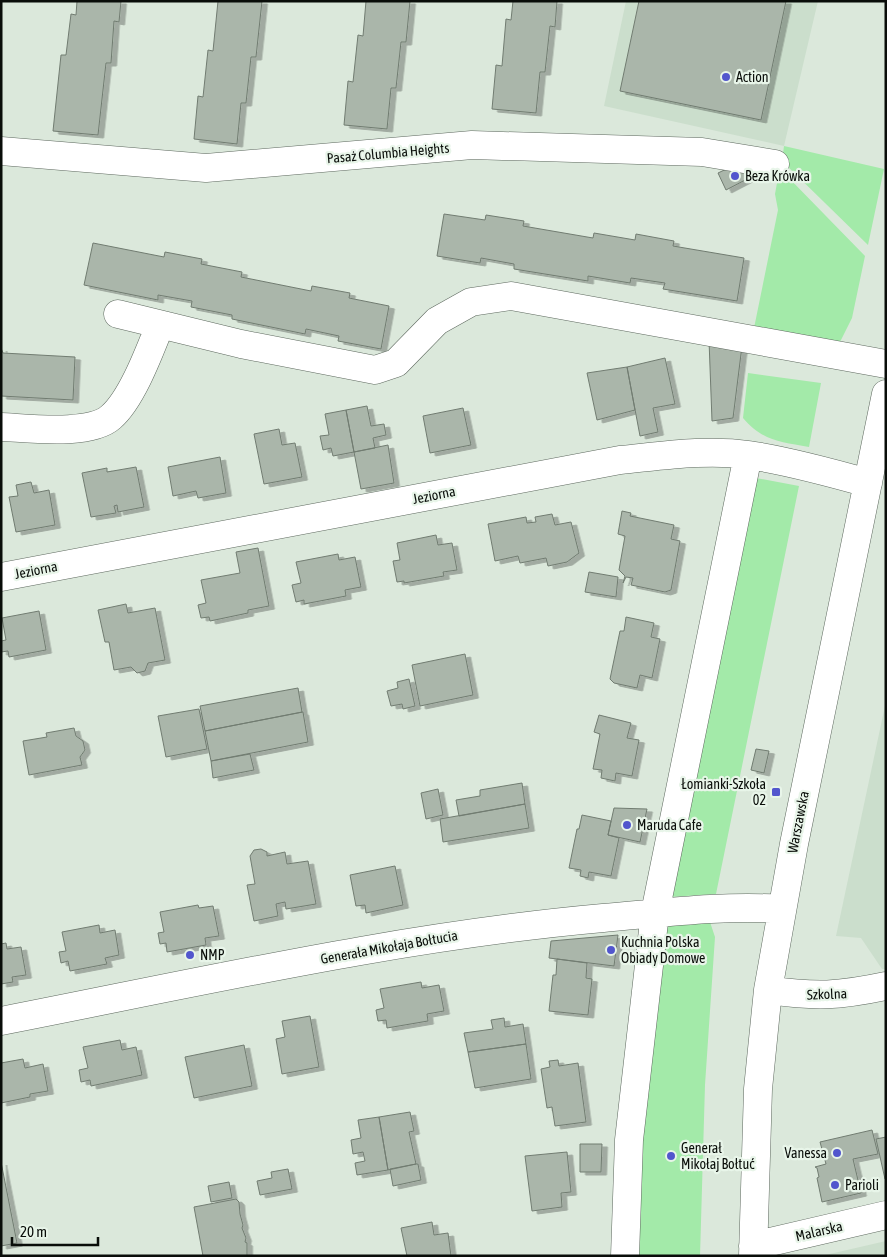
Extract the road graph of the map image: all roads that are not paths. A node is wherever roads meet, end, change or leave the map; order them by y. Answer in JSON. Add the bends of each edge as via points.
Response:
{"nodes":[{"id":1,"x":1,"y":151,"type":"edge"},
{"id":2,"x":775,"y":164,"type":"dead end"},
{"id":3,"x":118,"y":314,"type":"dead end"},
{"id":4,"x":160,"y":325,"type":"junction"},
{"id":5,"x":886,"y":364,"type":"edge"},
{"id":6,"x":886,"y":394,"type":"edge"},
{"id":7,"x":1,"y":427,"type":"edge"},
{"id":8,"x":880,"y":448,"type":"edge"},
{"id":9,"x":748,"y":455,"type":"junction"},
{"id":10,"x":868,"y":483,"type":"junction"},
{"id":11,"x":1,"y":577,"type":"edge"},
{"id":12,"x":781,"y":909,"type":"junction"},
{"id":13,"x":655,"y":913,"type":"junction"},
{"id":14,"x":886,"y":986,"type":"edge"},
{"id":15,"x":768,"y":990,"type":"junction"},
{"id":16,"x":1,"y":1021,"type":"edge"},
{"id":17,"x":886,"y":1215,"type":"edge"},
{"id":18,"x":753,"y":1251,"type":"edge"},
{"id":19,"x":625,"y":1256,"type":"edge"}],
"edges":[{"from":1,"to":2,"type":"street","name":"Pasaż Columbia Heights","via":[[206,168],[472,144],[702,152]]},
{"from":3,"to":4,"type":"street"},
{"from":4,"to":5,"type":"street","via":[[375,370],[396,363],[437,322],[471,302],[511,296]]},
{"from":4,"to":7,"type":"street","via":[[140,373],[111,417],[70,430]]},
{"from":6,"to":8,"type":"street","name":"Warszawska"},
{"from":8,"to":10,"type":"street","name":"Warszawska"},
{"from":9,"to":10,"type":"street","name":"Jeziorna"},
{"from":9,"to":11,"type":"street","name":"Jeziorna","via":[[682,454],[620,460]]},
{"from":9,"to":13,"type":"street"},
{"from":10,"to":12,"type":"street","name":"Warszawska"},
{"from":12,"to":13,"type":"street","name":"Generała Mikołaja Bołtucia","via":[[744,906]]},
{"from":12,"to":15,"type":"street","name":"Warszawska"},
{"from":13,"to":16,"type":"street","name":"Generała Mikołaja Bołtucia","via":[[532,924],[379,948]]},
{"from":13,"to":19,"type":"street","via":[[629,1140]]},
{"from":14,"to":15,"type":"street","name":"Szkolna","via":[[848,994],[813,996]]},
{"from":15,"to":18,"type":"street","name":"Warszawska","via":[[758,1089]]},
{"from":17,"to":18,"type":"street","name":"Malarska"}]}
